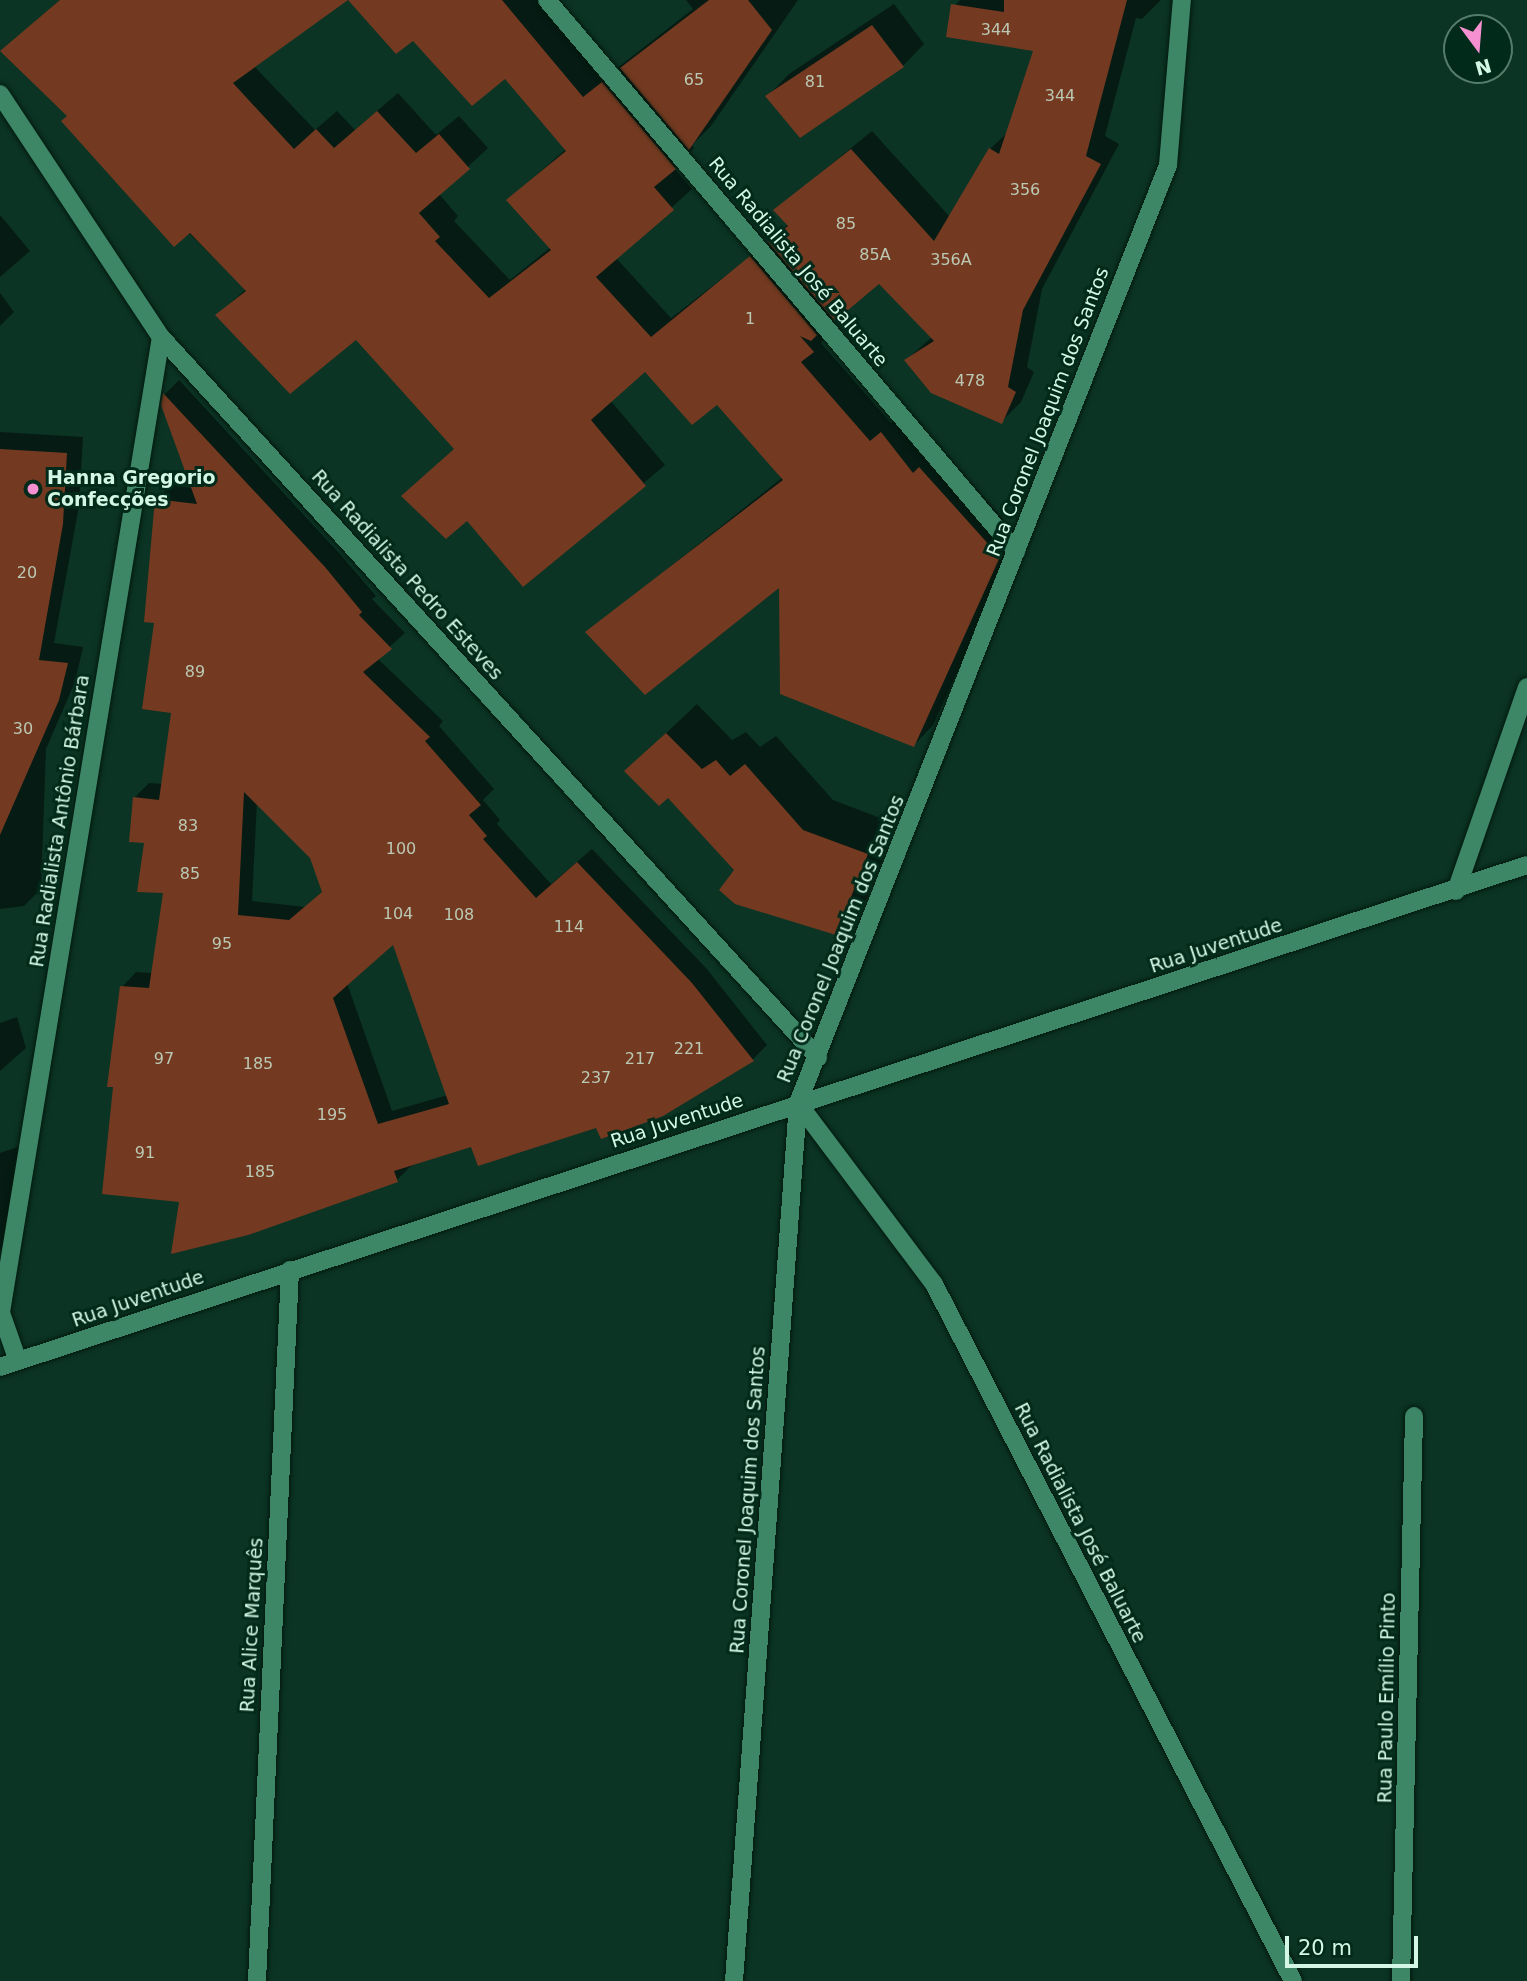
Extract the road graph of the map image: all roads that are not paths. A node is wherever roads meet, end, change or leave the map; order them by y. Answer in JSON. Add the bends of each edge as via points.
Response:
{"nodes":[{"id":1,"x":547,"y":0,"type":"edge"},
{"id":2,"x":1182,"y":0,"type":"edge"},
{"id":3,"x":0,"y":94,"type":"edge"},
{"id":4,"x":161,"y":337,"type":"junction"},
{"id":5,"x":1016,"y":551,"type":"junction"},
{"id":6,"x":1527,"y":687,"type":"edge"},
{"id":7,"x":1527,"y":865,"type":"edge"},
{"id":8,"x":1456,"y":891,"type":"junction"},
{"id":9,"x":818,"y":1057,"type":"junction"},
{"id":10,"x":798,"y":1103,"type":"junction"},
{"id":11,"x":290,"y":1270,"type":"junction"},
{"id":12,"x":0,"y":1311,"type":"edge"},
{"id":13,"x":18,"y":1361,"type":"junction"},
{"id":14,"x":0,"y":1367,"type":"edge"},
{"id":15,"x":1414,"y":1416,"type":"dead end"},
{"id":16,"x":257,"y":1981,"type":"edge"},
{"id":17,"x":734,"y":1981,"type":"edge"},
{"id":18,"x":1293,"y":1981,"type":"edge"},
{"id":19,"x":1401,"y":1981,"type":"edge"}],
"edges":[{"from":1,"to":5,"type":"street","name":"Rua Radialista José Baluarte"},
{"from":2,"to":5,"type":"street","name":"Rua Coronel Joaquim dos Santos","via":[[1168,164]]},
{"from":3,"to":4,"type":"street","name":"Rua Radialista Pedro Esteves"},
{"from":4,"to":9,"type":"street","name":"Rua Radialista Pedro Esteves"},
{"from":4,"to":12,"type":"street","name":"Rua Radialista Antônio Bárbara"},
{"from":5,"to":9,"type":"street","name":"Rua Coronel Joaquim dos Santos"},
{"from":6,"to":8,"type":"street"},
{"from":7,"to":8,"type":"street","name":"Rua Juventude"},
{"from":8,"to":10,"type":"street","name":"Rua Juventude"},
{"from":9,"to":10,"type":"street","name":"Rua Coronel Joaquim dos Santos"},
{"from":10,"to":11,"type":"street","name":"Rua Juventude"},
{"from":10,"to":17,"type":"street","name":"Rua Coronel Joaquim dos Santos"},
{"from":10,"to":18,"type":"street","name":"Rua Radialista José Baluarte","via":[[934,1284]]},
{"from":11,"to":13,"type":"street","name":"Rua Juventude"},
{"from":11,"to":16,"type":"street","name":"Rua Alice Marquês"},
{"from":12,"to":13,"type":"street"},
{"from":13,"to":14,"type":"street","name":"Rua Juventude"},
{"from":15,"to":19,"type":"street","name":"Rua Paulo Emílio Pinto"}]}
